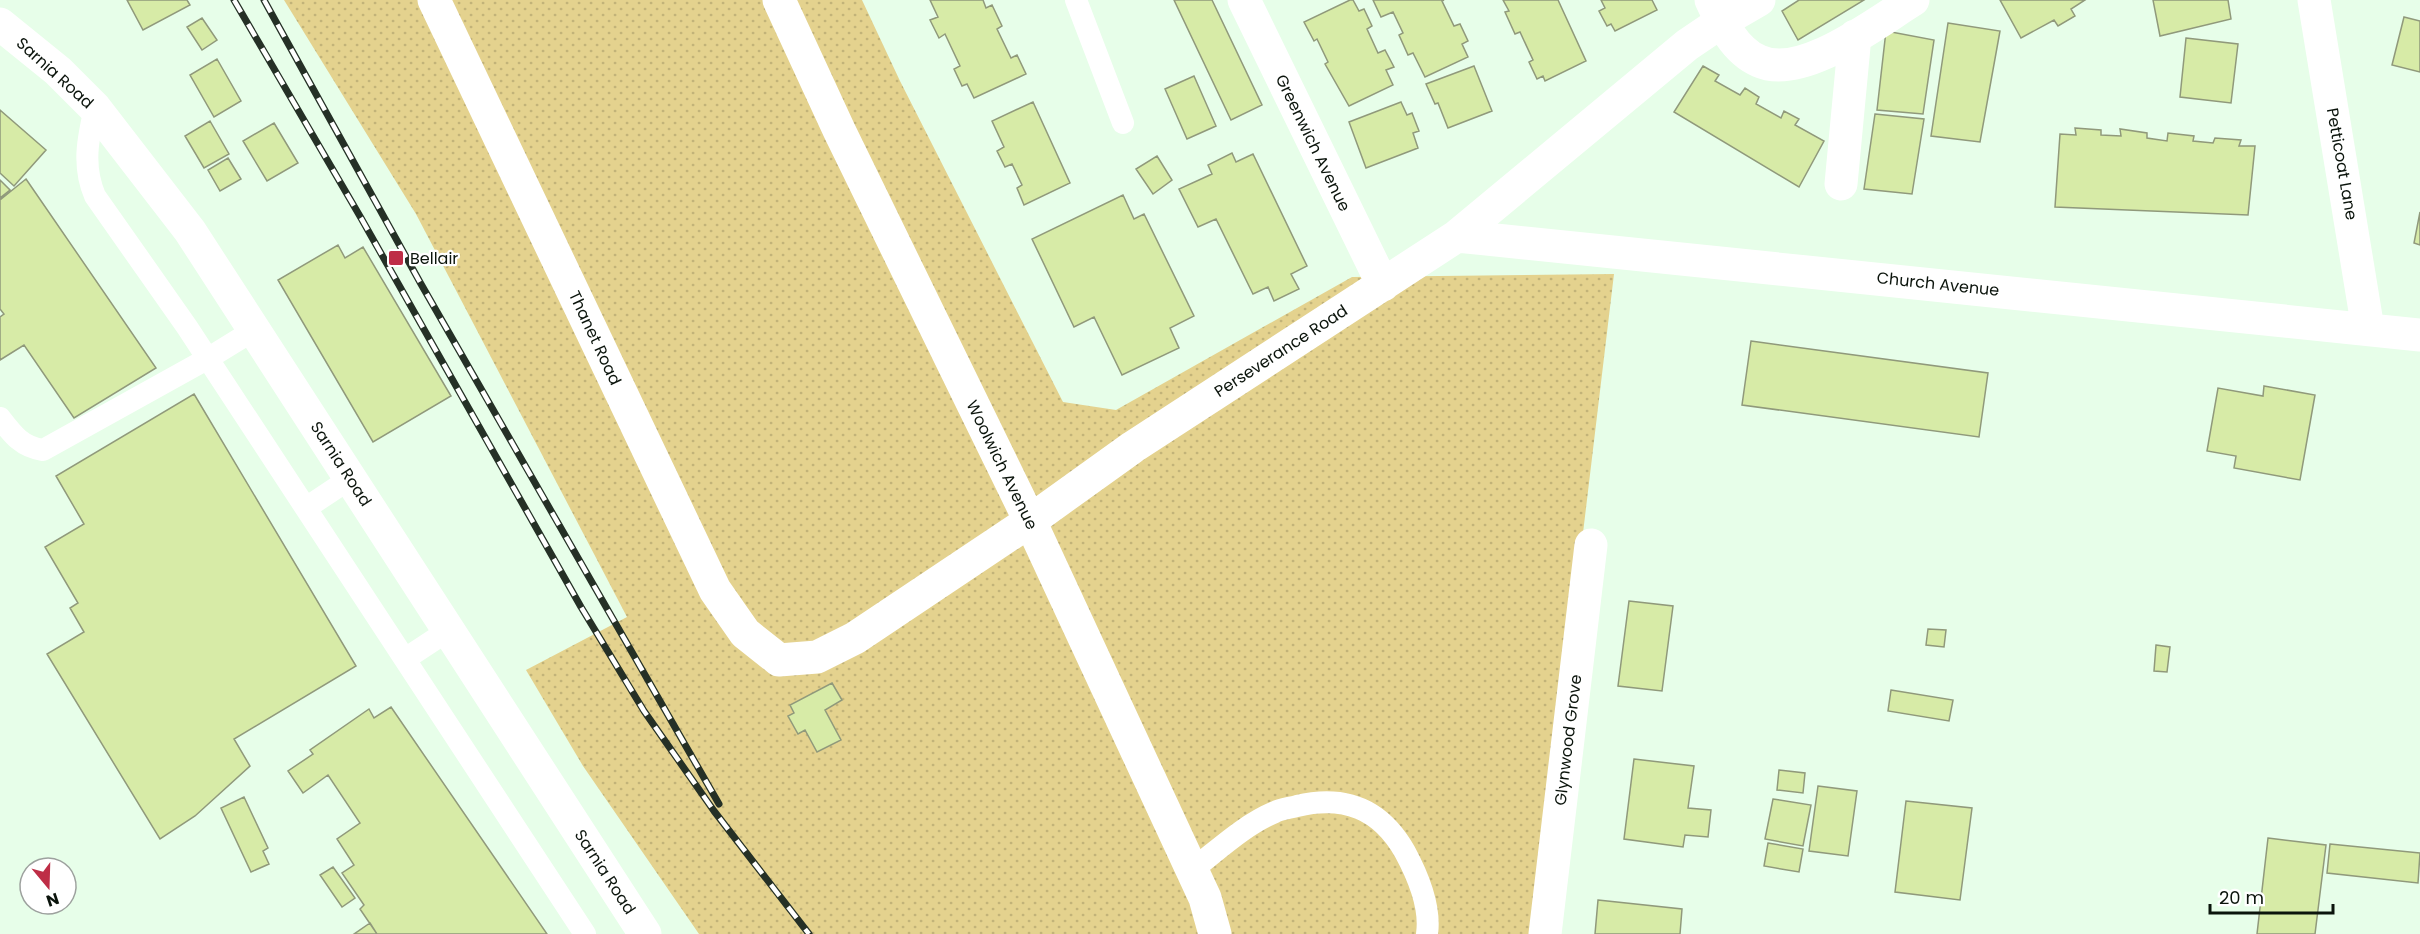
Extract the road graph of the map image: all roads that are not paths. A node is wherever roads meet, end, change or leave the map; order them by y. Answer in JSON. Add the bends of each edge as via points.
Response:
{"nodes":[{"id":1,"x":434,"y":0,"type":"edge"},
{"id":2,"x":778,"y":0,"type":"edge"},
{"id":3,"x":1076,"y":0,"type":"edge"},
{"id":4,"x":1244,"y":0,"type":"edge"},
{"id":5,"x":1759,"y":0,"type":"edge"},
{"id":6,"x":1913,"y":0,"type":"edge"},
{"id":7,"x":2314,"y":0,"type":"edge"},
{"id":8,"x":1716,"y":11,"type":"edge"},
{"id":9,"x":0,"y":24,"type":"edge"},
{"id":10,"x":1855,"y":36,"type":"junction"},
{"id":11,"x":94,"y":108,"type":"junction"},
{"id":12,"x":1123,"y":123,"type":"dead end"},
{"id":13,"x":1841,"y":184,"type":"dead end"},
{"id":14,"x":1457,"y":236,"type":"junction"},
{"id":15,"x":1383,"y":285,"type":"junction"},
{"id":16,"x":2368,"y":329,"type":"junction"},
{"id":17,"x":254,"y":330,"type":"junction"},
{"id":18,"x":2420,"y":335,"type":"edge"},
{"id":19,"x":207,"y":359,"type":"junction"},
{"id":20,"x":0,"y":418,"type":"edge"},
{"id":21,"x":351,"y":478,"type":"junction"},
{"id":22,"x":306,"y":508,"type":"junction"},
{"id":23,"x":1030,"y":521,"type":"junction"},
{"id":24,"x":1591,"y":545,"type":"dead end"},
{"id":25,"x":449,"y":630,"type":"junction"},
{"id":26,"x":405,"y":659,"type":"junction"},
{"id":27,"x":779,"y":660,"type":"joint"},
{"id":28,"x":1192,"y":870,"type":"junction"},
{"id":29,"x":585,"y":934,"type":"edge"},
{"id":30,"x":645,"y":934,"type":"edge"},
{"id":31,"x":1215,"y":934,"type":"edge"},
{"id":32,"x":1427,"y":934,"type":"edge"},
{"id":33,"x":1545,"y":934,"type":"edge"}],
"edges":[{"from":1,"to":27,"type":"street","name":"Thanet Road","via":[[715,590],[745,633]]},
{"from":2,"to":23,"type":"street","name":"Woolwich Avenue"},
{"from":3,"to":12,"type":"lane"},
{"from":4,"to":15,"type":"street","name":"Greenwich Avenue"},
{"from":5,"to":8,"type":"street","name":"Perseverance Road"},
{"from":6,"to":10,"type":"street"},
{"from":7,"to":16,"type":"street","name":"Petticoat Lane"},
{"from":8,"to":10,"type":"street","via":[[1748,55],[1776,65],[1812,59]]},
{"from":8,"to":14,"type":"street","name":"Perseverance Road","via":[[1687,45]]},
{"from":9,"to":11,"type":"street","name":"Sarnia Road","via":[[58,71]]},
{"from":10,"to":13,"type":"street"},
{"from":11,"to":17,"type":"street","name":"Sarnia Road","via":[[190,231]]},
{"from":11,"to":19,"type":"lane","via":[[87,143],[87,173],[95,196]]},
{"from":14,"to":15,"type":"street","name":"Perseverance Road"},
{"from":14,"to":16,"type":"street","name":"Church Avenue"},
{"from":15,"to":23,"type":"street","name":"Perseverance Road","via":[[1133,447]]},
{"from":16,"to":18,"type":"street","name":"Church Avenue"},
{"from":17,"to":19,"type":"lane"},
{"from":17,"to":21,"type":"street","name":"Sarnia Road"},
{"from":19,"to":20,"type":"lane","via":[[43,450],[18,441]]},
{"from":19,"to":22,"type":"lane"},
{"from":21,"to":22,"type":"lane"},
{"from":21,"to":25,"type":"street","name":"Sarnia Road"},
{"from":22,"to":26,"type":"lane"},
{"from":23,"to":27,"type":"street","name":"Perseverance Road","via":[[855,638],[817,657]]},
{"from":23,"to":28,"type":"street","name":"Woolwich Avenue"},
{"from":24,"to":33,"type":"street","name":"Glynwood Grove"},
{"from":25,"to":26,"type":"lane"},
{"from":25,"to":30,"type":"street","name":"Sarnia Road"},
{"from":26,"to":29,"type":"lane"},
{"from":28,"to":31,"type":"street","name":"Woolwich Avenue"},
{"from":28,"to":32,"type":"lane","via":[[1245,829],[1275,812],[1317,801],[1349,803],[1372,814],[1399,841],[1418,876],[1429,922]]}]}
